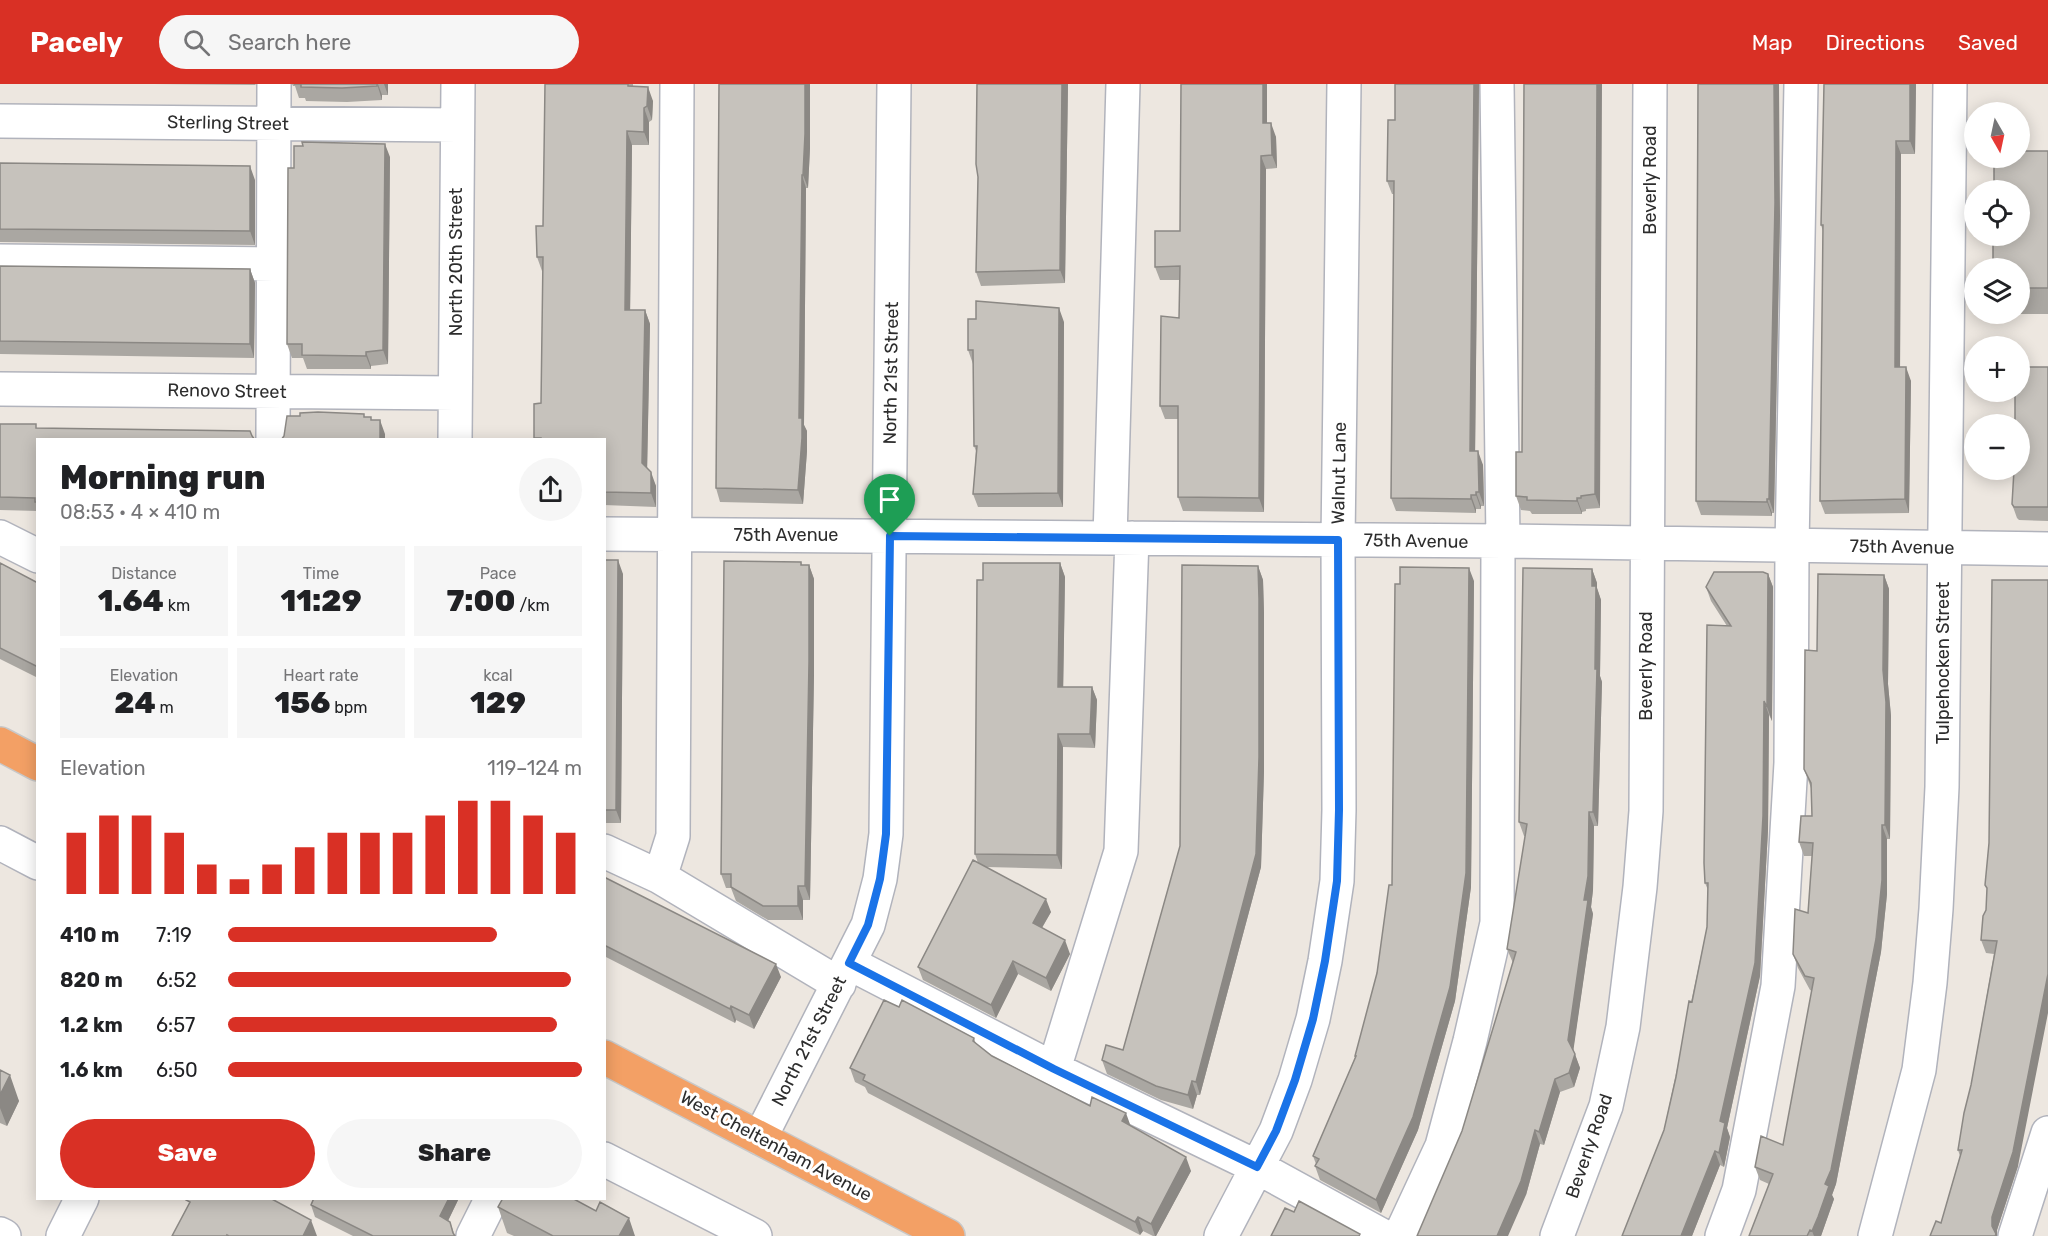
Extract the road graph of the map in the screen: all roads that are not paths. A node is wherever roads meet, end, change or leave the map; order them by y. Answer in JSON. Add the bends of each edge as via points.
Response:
{"nodes":[{"id":1,"x":274,"y":84,"type":"edge"},
{"id":2,"x":458,"y":84,"type":"edge"},
{"id":3,"x":677,"y":84,"type":"edge"},
{"id":4,"x":894,"y":84,"type":"edge"},
{"id":5,"x":1123,"y":84,"type":"edge"},
{"id":6,"x":1344,"y":84,"type":"edge"},
{"id":7,"x":1497,"y":84,"type":"edge"},
{"id":8,"x":1650,"y":84,"type":"edge"},
{"id":9,"x":1801,"y":84,"type":"edge"},
{"id":10,"x":1950,"y":84,"type":"edge"},
{"id":11,"x":0,"y":121,"type":"edge"},
{"id":12,"x":273,"y":123,"type":"junction"},
{"id":13,"x":457,"y":125,"type":"junction"},
{"id":14,"x":0,"y":261,"type":"edge"},
{"id":15,"x":273,"y":264,"type":"junction"},
{"id":16,"x":0,"y":388,"type":"edge"},
{"id":17,"x":273,"y":391,"type":"junction"},
{"id":18,"x":455,"y":393,"type":"junction"},
{"id":19,"x":273,"y":438,"type":"edge"},
{"id":20,"x":455,"y":438,"type":"edge"},
{"id":21,"x":606,"y":534,"type":"edge"},
{"id":22,"x":674,"y":535,"type":"junction"},
{"id":23,"x":890,"y":536,"type":"junction"},
{"id":24,"x":0,"y":537,"type":"edge"},
{"id":25,"x":1121,"y":538,"type":"junction"},
{"id":26,"x":1338,"y":540,"type":"junction"},
{"id":27,"x":1501,"y":542,"type":"junction"},
{"id":28,"x":1646,"y":544,"type":"junction"},
{"id":29,"x":1792,"y":546,"type":"junction"},
{"id":30,"x":1944,"y":548,"type":"junction"},
{"id":31,"x":2048,"y":549,"type":"edge"},
{"id":32,"x":36,"y":555,"type":"edge"},
{"id":33,"x":0,"y":744,"type":"edge"},
{"id":34,"x":36,"y":763,"type":"edge"},
{"id":35,"x":0,"y":843,"type":"edge"},
{"id":36,"x":606,"y":852,"type":"edge"},
{"id":37,"x":36,"y":862,"type":"edge"},
{"id":38,"x":660,"y":877,"type":"junction"},
{"id":39,"x":844,"y":974,"type":"junction"},
{"id":40,"x":606,"y":1058,"type":"edge"},
{"id":41,"x":1054,"y":1069,"type":"junction"},
{"id":42,"x":2048,"y":1133,"type":"edge"},
{"id":43,"x":760,"y":1138,"type":"junction"},
{"id":44,"x":606,"y":1160,"type":"edge"},
{"id":45,"x":1257,"y":1167,"type":"junction"},
{"id":46,"x":81,"y":1200,"type":"edge"},
{"id":47,"x":491,"y":1200,"type":"edge"},
{"id":48,"x":0,"y":1234,"type":"edge"},
{"id":49,"x":4,"y":1236,"type":"edge"},
{"id":50,"x":63,"y":1236,"type":"edge"},
{"id":51,"x":473,"y":1236,"type":"edge"},
{"id":52,"x":755,"y":1236,"type":"edge"},
{"id":53,"x":948,"y":1236,"type":"edge"},
{"id":54,"x":1221,"y":1236,"type":"edge"},
{"id":55,"x":1383,"y":1236,"type":"edge"},
{"id":56,"x":1400,"y":1236,"type":"edge"},
{"id":57,"x":1557,"y":1236,"type":"edge"},
{"id":58,"x":1722,"y":1236,"type":"edge"},
{"id":59,"x":1875,"y":1236,"type":"edge"},
{"id":60,"x":2015,"y":1236,"type":"edge"}],
"edges":[{"from":1,"to":12,"type":"street"},
{"from":2,"to":13,"type":"street","name":"North 20th Street"},
{"from":3,"to":22,"type":"street"},
{"from":4,"to":23,"type":"street","name":"North 21st Street"},
{"from":5,"to":25,"type":"street"},
{"from":6,"to":26,"type":"street","name":"Walnut Lane"},
{"from":7,"to":27,"type":"street"},
{"from":8,"to":28,"type":"street","name":"Beverly Road"},
{"from":9,"to":29,"type":"street"},
{"from":10,"to":30,"type":"street","name":"Tulpehocken Street"},
{"from":11,"to":12,"type":"street","name":"Sterling Street"},
{"from":12,"to":13,"type":"street","name":"Sterling Street"},
{"from":12,"to":15,"type":"street"},
{"from":13,"to":18,"type":"street","name":"North 20th Street"},
{"from":14,"to":15,"type":"street"},
{"from":15,"to":17,"type":"street"},
{"from":16,"to":17,"type":"street","name":"Renovo Street"},
{"from":17,"to":18,"type":"street","name":"Renovo Street"},
{"from":17,"to":19,"type":"street"},
{"from":18,"to":20,"type":"street","name":"North 20th Street"},
{"from":21,"to":22,"type":"street","name":"75th Avenue"},
{"from":22,"to":23,"type":"street","name":"75th Avenue"},
{"from":22,"to":38,"type":"street","via":[[673,836]]},
{"from":23,"to":25,"type":"street","name":"75th Avenue"},
{"from":23,"to":39,"type":"street","name":"North 21st Street","via":[[886,834],[868,925]]},
{"from":24,"to":32,"type":"street"},
{"from":25,"to":26,"type":"street","name":"75th Avenue"},
{"from":25,"to":41,"type":"street","via":[[1121,851]]},
{"from":26,"to":27,"type":"street","name":"75th Avenue"},
{"from":26,"to":45,"type":"street","name":"Walnut Lane","via":[[1337,881],[1313,1019],[1276,1131]]},
{"from":27,"to":28,"type":"street","name":"75th Avenue"},
{"from":27,"to":56,"type":"street","via":[[1497,923],[1442,1146]]},
{"from":28,"to":29,"type":"street","name":"75th Avenue"},
{"from":28,"to":57,"type":"street","name":"Beverly Road","via":[[1646,811],[1623,1027],[1606,1106]]},
{"from":29,"to":30,"type":"street","name":"75th Avenue"},
{"from":29,"to":58,"type":"street","via":[[1791,763],[1778,986],[1739,1190]]},
{"from":30,"to":31,"type":"street","name":"75th Avenue"},
{"from":30,"to":59,"type":"street","name":"Tulpehocken Street","via":[[1942,787],[1930,982],[1919,1070]]},
{"from":33,"to":34,"type":"highway"},
{"from":35,"to":37,"type":"street"},
{"from":36,"to":38,"type":"street"},
{"from":38,"to":39,"type":"street"},
{"from":39,"to":41,"type":"street"},
{"from":39,"to":43,"type":"street","name":"North 21st Street"},
{"from":40,"to":43,"type":"highway","name":"West Cheltenham Avenue"},
{"from":41,"to":45,"type":"street"},
{"from":42,"to":60,"type":"street"},
{"from":43,"to":53,"type":"highway","name":"West Cheltenham Avenue"},
{"from":44,"to":52,"type":"street"},
{"from":45,"to":54,"type":"street","name":"Walnut Lane"},
{"from":45,"to":55,"type":"street"},
{"from":46,"to":50,"type":"street"},
{"from":47,"to":51,"type":"street"},
{"from":48,"to":49,"type":"street"}]}
